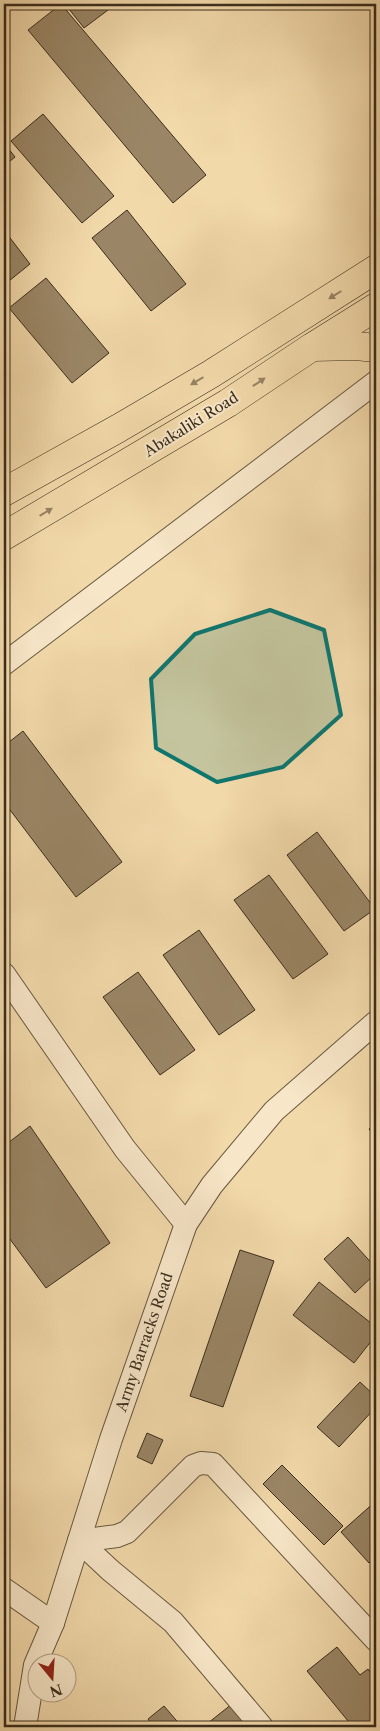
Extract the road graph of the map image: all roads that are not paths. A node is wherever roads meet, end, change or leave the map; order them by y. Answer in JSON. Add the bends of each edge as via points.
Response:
{"nodes":[{"id":1,"x":376,"y":269,"type":"edge"},
{"id":2,"x":376,"y":307,"type":"edge"},
{"id":3,"x":312,"y":347,"type":"junction"},
{"id":4,"x":376,"y":348,"type":"edge"},
{"id":5,"x":376,"y":382,"type":"edge"},
{"id":6,"x":4,"y":492,"type":"edge"},
{"id":7,"x":4,"y":536,"type":"edge"},
{"id":8,"x":4,"y":664,"type":"edge"},
{"id":9,"x":4,"y":974,"type":"edge"},
{"id":10,"x":376,"y":1022,"type":"edge"},
{"id":11,"x":186,"y":1224,"type":"junction"},
{"id":12,"x":79,"y":1542,"type":"junction"},
{"id":13,"x":4,"y":1589,"type":"edge"},
{"id":14,"x":53,"y":1623,"type":"junction"},
{"id":15,"x":376,"y":1640,"type":"edge"},
{"id":16,"x":25,"y":1727,"type":"edge"},
{"id":17,"x":262,"y":1727,"type":"edge"}],
"edges":[{"from":1,"to":6,"type":"main road","one_way":true,"via":[[211,374]]},
{"from":2,"to":3,"type":"main road","name":"Abakaliki Road"},
{"from":3,"to":4,"type":"main road"},
{"from":7,"to":3,"type":"main road","name":"Abakaliki Road","one_way":true,"via":[[220,407]]},
{"from":5,"to":8,"type":"street"},
{"from":9,"to":11,"type":"street","via":[[125,1149]]},
{"from":10,"to":11,"type":"street","name":"Army Barracks Road","via":[[274,1111],[212,1185]]},
{"from":11,"to":12,"type":"street","name":"Army Barracks Road","via":[[111,1439]]},
{"from":12,"to":14,"type":"street","name":"Army Barracks Road"},
{"from":12,"to":15,"type":"street","via":[[127,1532],[193,1466],[213,1464]]},
{"from":12,"to":17,"type":"street","via":[[173,1622]]},
{"from":13,"to":14,"type":"street"},
{"from":14,"to":16,"type":"street","name":"Army Barracks Road","via":[[35,1665]]}]}
